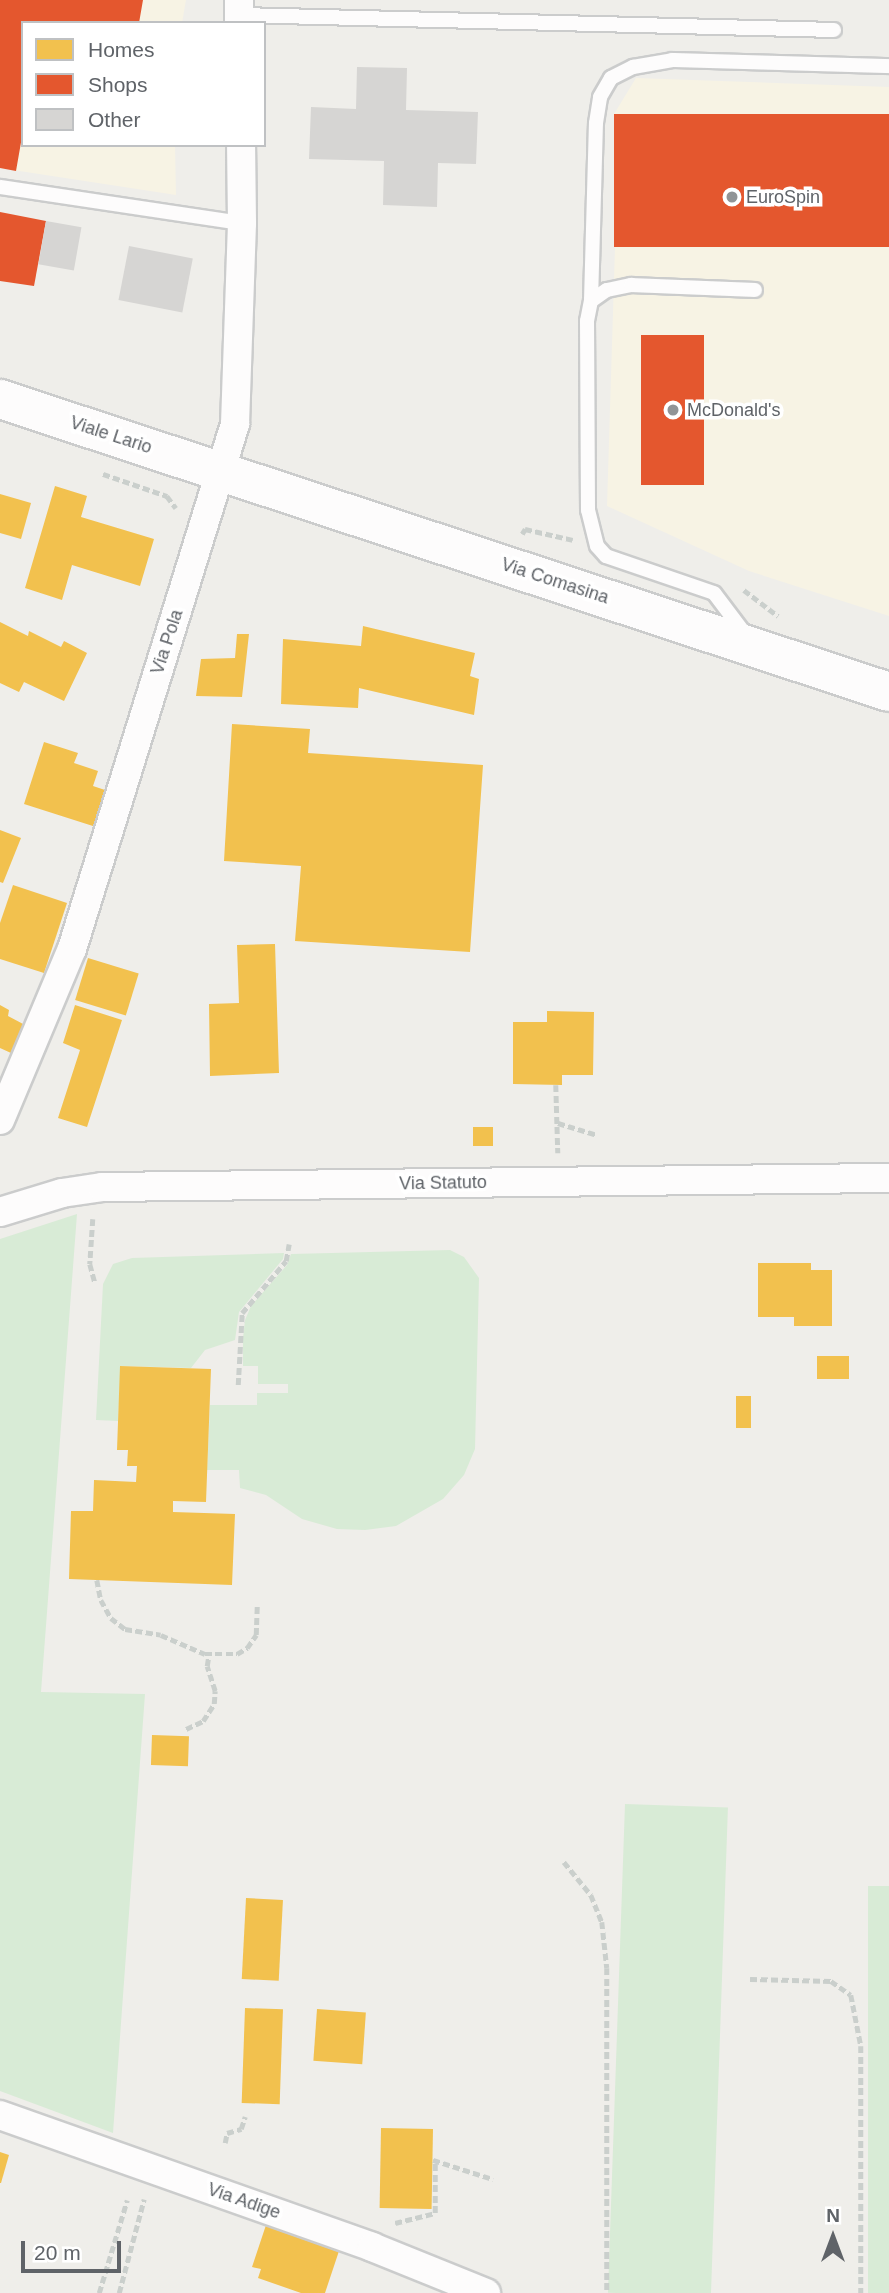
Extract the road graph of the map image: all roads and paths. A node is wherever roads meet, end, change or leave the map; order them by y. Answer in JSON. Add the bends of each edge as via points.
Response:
{"nodes":[{"id":1,"x":239,"y":13,"type":"edge"},
{"id":2,"x":834,"y":30,"type":"dead end"},
{"id":3,"x":889,"y":66,"type":"edge"},
{"id":4,"x":241,"y":147,"type":"edge"},
{"id":5,"x":0,"y":187,"type":"edge"},
{"id":6,"x":242,"y":223,"type":"junction"},
{"id":7,"x":755,"y":290,"type":"dead end"},
{"id":8,"x":591,"y":301,"type":"junction"},
{"id":9,"x":0,"y":399,"type":"edge"},
{"id":10,"x":90,"y":470,"type":"dead end"},
{"id":11,"x":221,"y":472,"type":"junction"},
{"id":12,"x":200,"y":540,"type":"junction"},
{"id":13,"x":755,"y":647,"type":"junction"},
{"id":14,"x":889,"y":692,"type":"edge"},
{"id":15,"x":556,"y":1085,"type":"dead end"},
{"id":16,"x":0,"y":1120,"type":"edge"},
{"id":17,"x":558,"y":1123,"type":"junction"},
{"id":18,"x":595,"y":1134,"type":"dead end"},
{"id":19,"x":558,"y":1154,"type":"dead end"},
{"id":20,"x":889,"y":1178,"type":"edge"},
{"id":21,"x":0,"y":1212,"type":"edge"},
{"id":22,"x":93,"y":1213,"type":"dead end"},
{"id":23,"x":289,"y":1244,"type":"dead end"},
{"id":24,"x":95,"y":1283,"type":"dead end"},
{"id":25,"x":238,"y":1385,"type":"dead end"},
{"id":26,"x":97,"y":1580,"type":"dead end"},
{"id":27,"x":257,"y":1604,"type":"dead end"},
{"id":28,"x":209,"y":1654,"type":"junction"},
{"id":29,"x":186,"y":1729,"type":"dead end"},
{"id":30,"x":564,"y":1862,"type":"dead end"},
{"id":31,"x":750,"y":1979,"type":"dead end"},
{"id":32,"x":0,"y":2115,"type":"edge"},
{"id":33,"x":245,"y":2117,"type":"dead end"},
{"id":34,"x":225,"y":2143,"type":"dead end"},
{"id":35,"x":492,"y":2179,"type":"dead end"},
{"id":36,"x":144,"y":2198,"type":"dead end"},
{"id":37,"x":127,"y":2200,"type":"dead end"},
{"id":38,"x":387,"y":2224,"type":"dead end"},
{"id":39,"x":99,"y":2293,"type":"edge"},
{"id":40,"x":119,"y":2293,"type":"edge"},
{"id":41,"x":486,"y":2293,"type":"edge"},
{"id":42,"x":607,"y":2293,"type":"edge"},
{"id":43,"x":861,"y":2293,"type":"edge"}],
"edges":[{"from":1,"to":2,"type":"lane"},
{"from":3,"to":8,"type":"lane","via":[[672,60],[633,67],[611,78],[600,97],[596,123]]},
{"from":4,"to":6,"type":"street","name":"Via Pola"},
{"from":5,"to":6,"type":"lane"},
{"from":6,"to":11,"type":"street","name":"Via Pola","via":[[235,424]]},
{"from":7,"to":8,"type":"lane","via":[[631,285],[607,290]]},
{"from":8,"to":13,"type":"lane","via":[[587,321],[588,510],[597,546],[606,556],[714,593]]},
{"from":9,"to":11,"type":"main road","name":"Viale Lario"},
{"from":10,"to":12,"type":"path","via":[[167,496]]},
{"from":11,"to":12,"type":"street","name":"Via Pola"},
{"from":11,"to":13,"type":"main road","name":"Via Comasina"},
{"from":12,"to":16,"type":"street","name":"Via Pola","via":[[72,949]]},
{"from":13,"to":14,"type":"main road","name":"Via Comasina"},
{"from":15,"to":17,"type":"path"},
{"from":17,"to":18,"type":"path"},
{"from":17,"to":19,"type":"path"},
{"from":20,"to":21,"type":"street","name":"Via Statuto","via":[[102,1187],[62,1193]]},
{"from":22,"to":24,"type":"path","via":[[90,1264]]},
{"from":23,"to":25,"type":"path","via":[[286,1261],[242,1313]]},
{"from":26,"to":28,"type":"path","via":[[111,1619],[125,1629],[161,1635]]},
{"from":27,"to":28,"type":"path","via":[[256,1634],[247,1648],[237,1654]]},
{"from":28,"to":29,"type":"path","via":[[206,1666],[215,1691],[214,1704],[204,1721]]},
{"from":30,"to":42,"type":"path","via":[[592,1895],[602,1922],[607,1968]]},
{"from":31,"to":43,"type":"path","via":[[831,1981],[851,1995],[861,2046]]},
{"from":32,"to":41,"type":"street","name":"Via Adige","via":[[372,2247]]},
{"from":33,"to":34,"type":"path","via":[[241,2129],[227,2133]]},
{"from":35,"to":38,"type":"path","via":[[434,2160],[435,2213]]},
{"from":36,"to":40,"type":"path"},
{"from":37,"to":39,"type":"path"}]}
